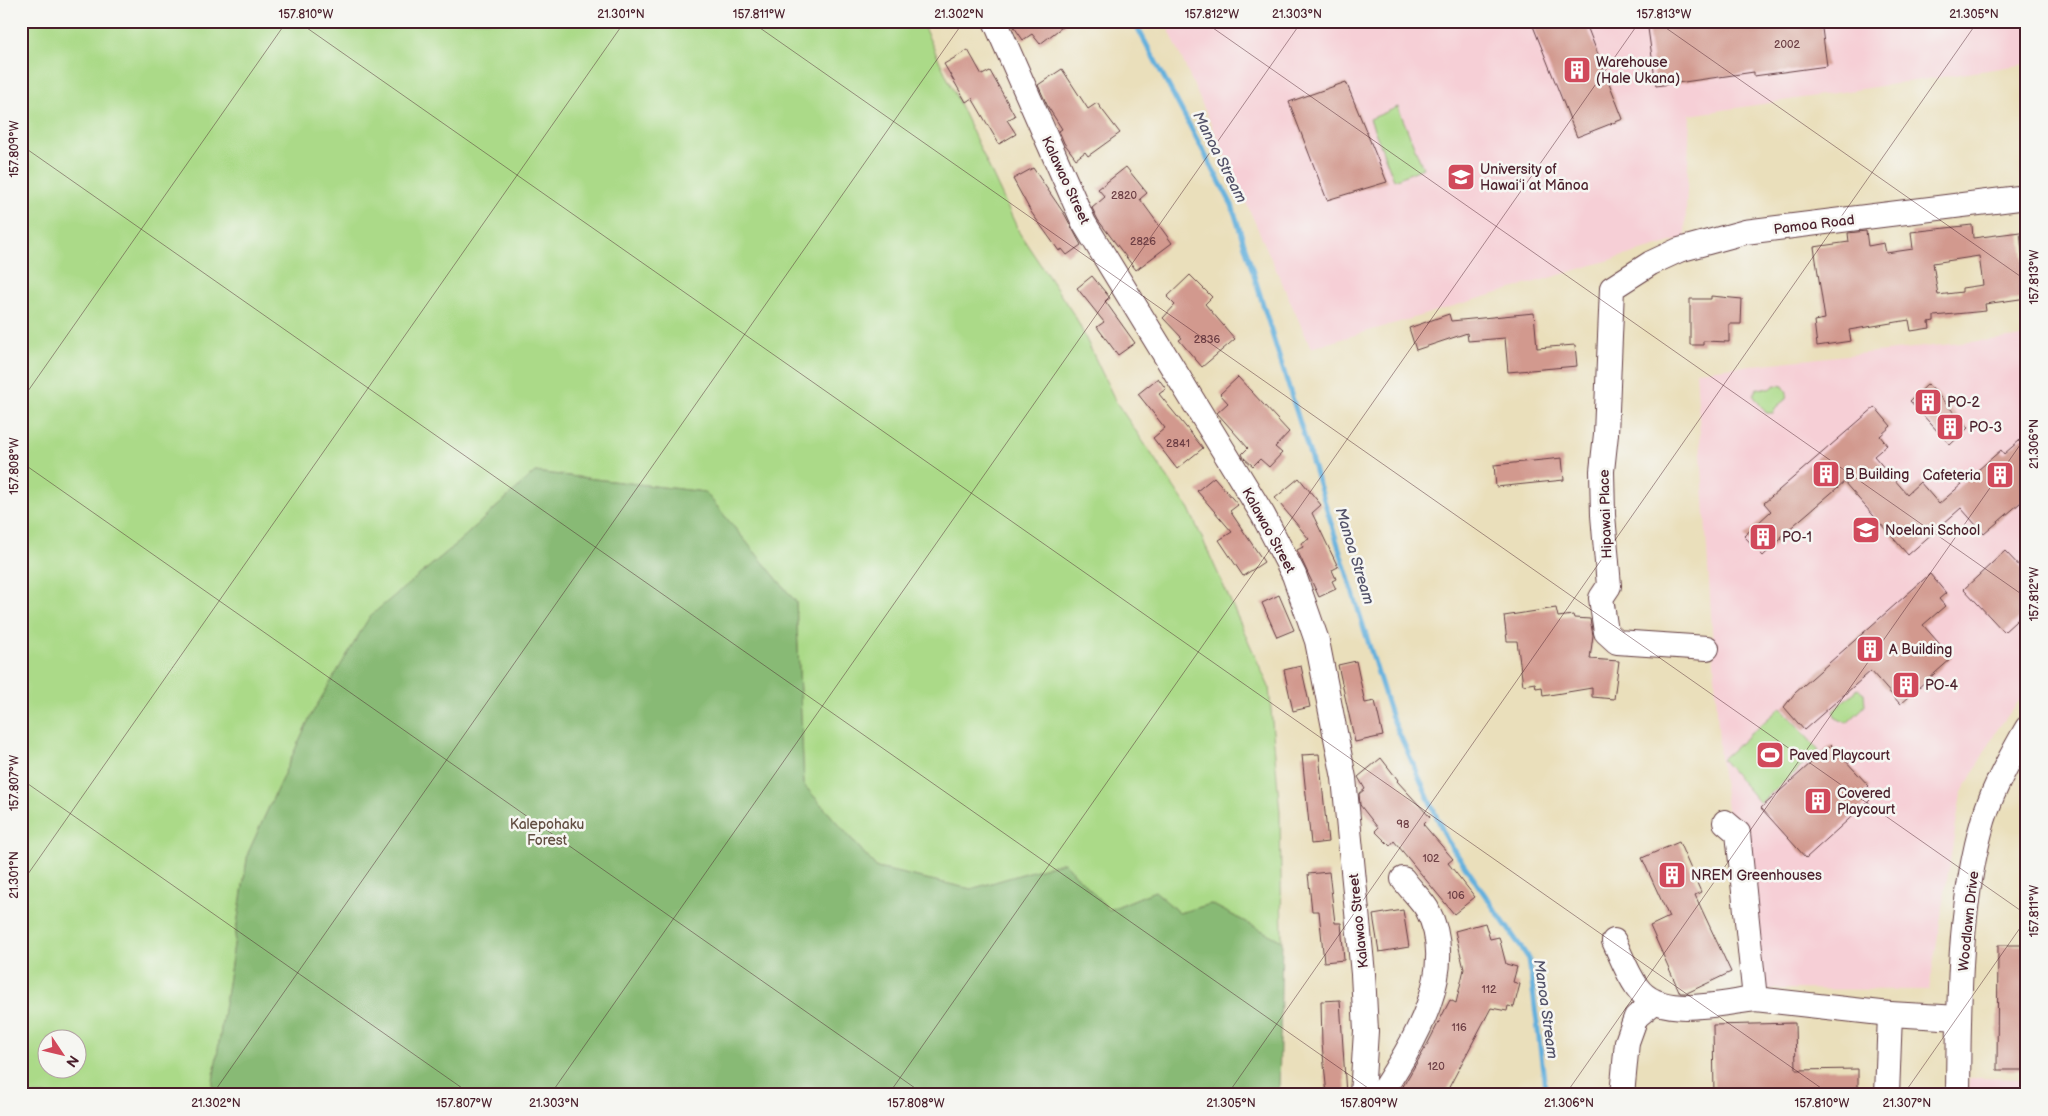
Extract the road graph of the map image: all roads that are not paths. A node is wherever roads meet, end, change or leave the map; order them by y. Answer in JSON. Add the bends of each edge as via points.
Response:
{"nodes":[{"id":1,"x":995,"y":21,"type":"edge"},
{"id":2,"x":2027,"y":197,"type":"edge"},
{"id":3,"x":1612,"y":288,"type":"joint"},
{"id":4,"x":1707,"y":648,"type":"dead end"},
{"id":5,"x":2027,"y":728,"type":"edge"},
{"id":6,"x":1724,"y":822,"type":"dead end"},
{"id":7,"x":1403,"y":879,"type":"dead end"},
{"id":8,"x":1614,"y":941,"type":"dead end"},
{"id":9,"x":1755,"y":999,"type":"junction"},
{"id":10,"x":1653,"y":1002,"type":"junction"},
{"id":11,"x":1890,"y":1014,"type":"junction"},
{"id":12,"x":1959,"y":1018,"type":"junction"},
{"id":13,"x":1366,"y":1053,"type":"junction"},
{"id":14,"x":1407,"y":1053,"type":"junction"},
{"id":15,"x":1362,"y":1095,"type":"edge"},
{"id":16,"x":1380,"y":1095,"type":"edge"},
{"id":17,"x":1622,"y":1095,"type":"edge"},
{"id":18,"x":1887,"y":1095,"type":"edge"},
{"id":19,"x":1958,"y":1095,"type":"edge"}],
"edges":[{"from":1,"to":13,"type":"street","name":"Kalawao Street","via":[[1084,223],[1263,515],[1294,575],[1317,641],[1344,778],[1363,974]]},
{"from":2,"to":3,"type":"street","name":"Pamoa Road","via":[[1745,232],[1679,250],[1651,263]]},
{"from":3,"to":4,"type":"street","name":"Hipawai Place","via":[[1602,471],[1609,586],[1601,598],[1606,632],[1617,642]]},
{"from":5,"to":12,"type":"street","name":"Woodlawn Drive","via":[[2000,775],[1980,832],[1968,894]]},
{"from":6,"to":9,"type":"street","via":[[1738,833]]},
{"from":7,"to":14,"type":"street","via":[[1426,908],[1440,953],[1437,978]]},
{"from":8,"to":10,"type":"street","via":[[1637,988]]},
{"from":9,"to":10,"type":"street","via":[[1674,1007]]},
{"from":9,"to":11,"type":"street"},
{"from":10,"to":17,"type":"street","via":[[1636,1016],[1627,1042]]},
{"from":11,"to":12,"type":"street"},
{"from":11,"to":18,"type":"street"},
{"from":12,"to":19,"type":"street","name":"Woodlawn Drive"},
{"from":13,"to":14,"type":"street"},
{"from":13,"to":15,"type":"street","name":"Kalawao Street"},
{"from":14,"to":16,"type":"street"}]}
